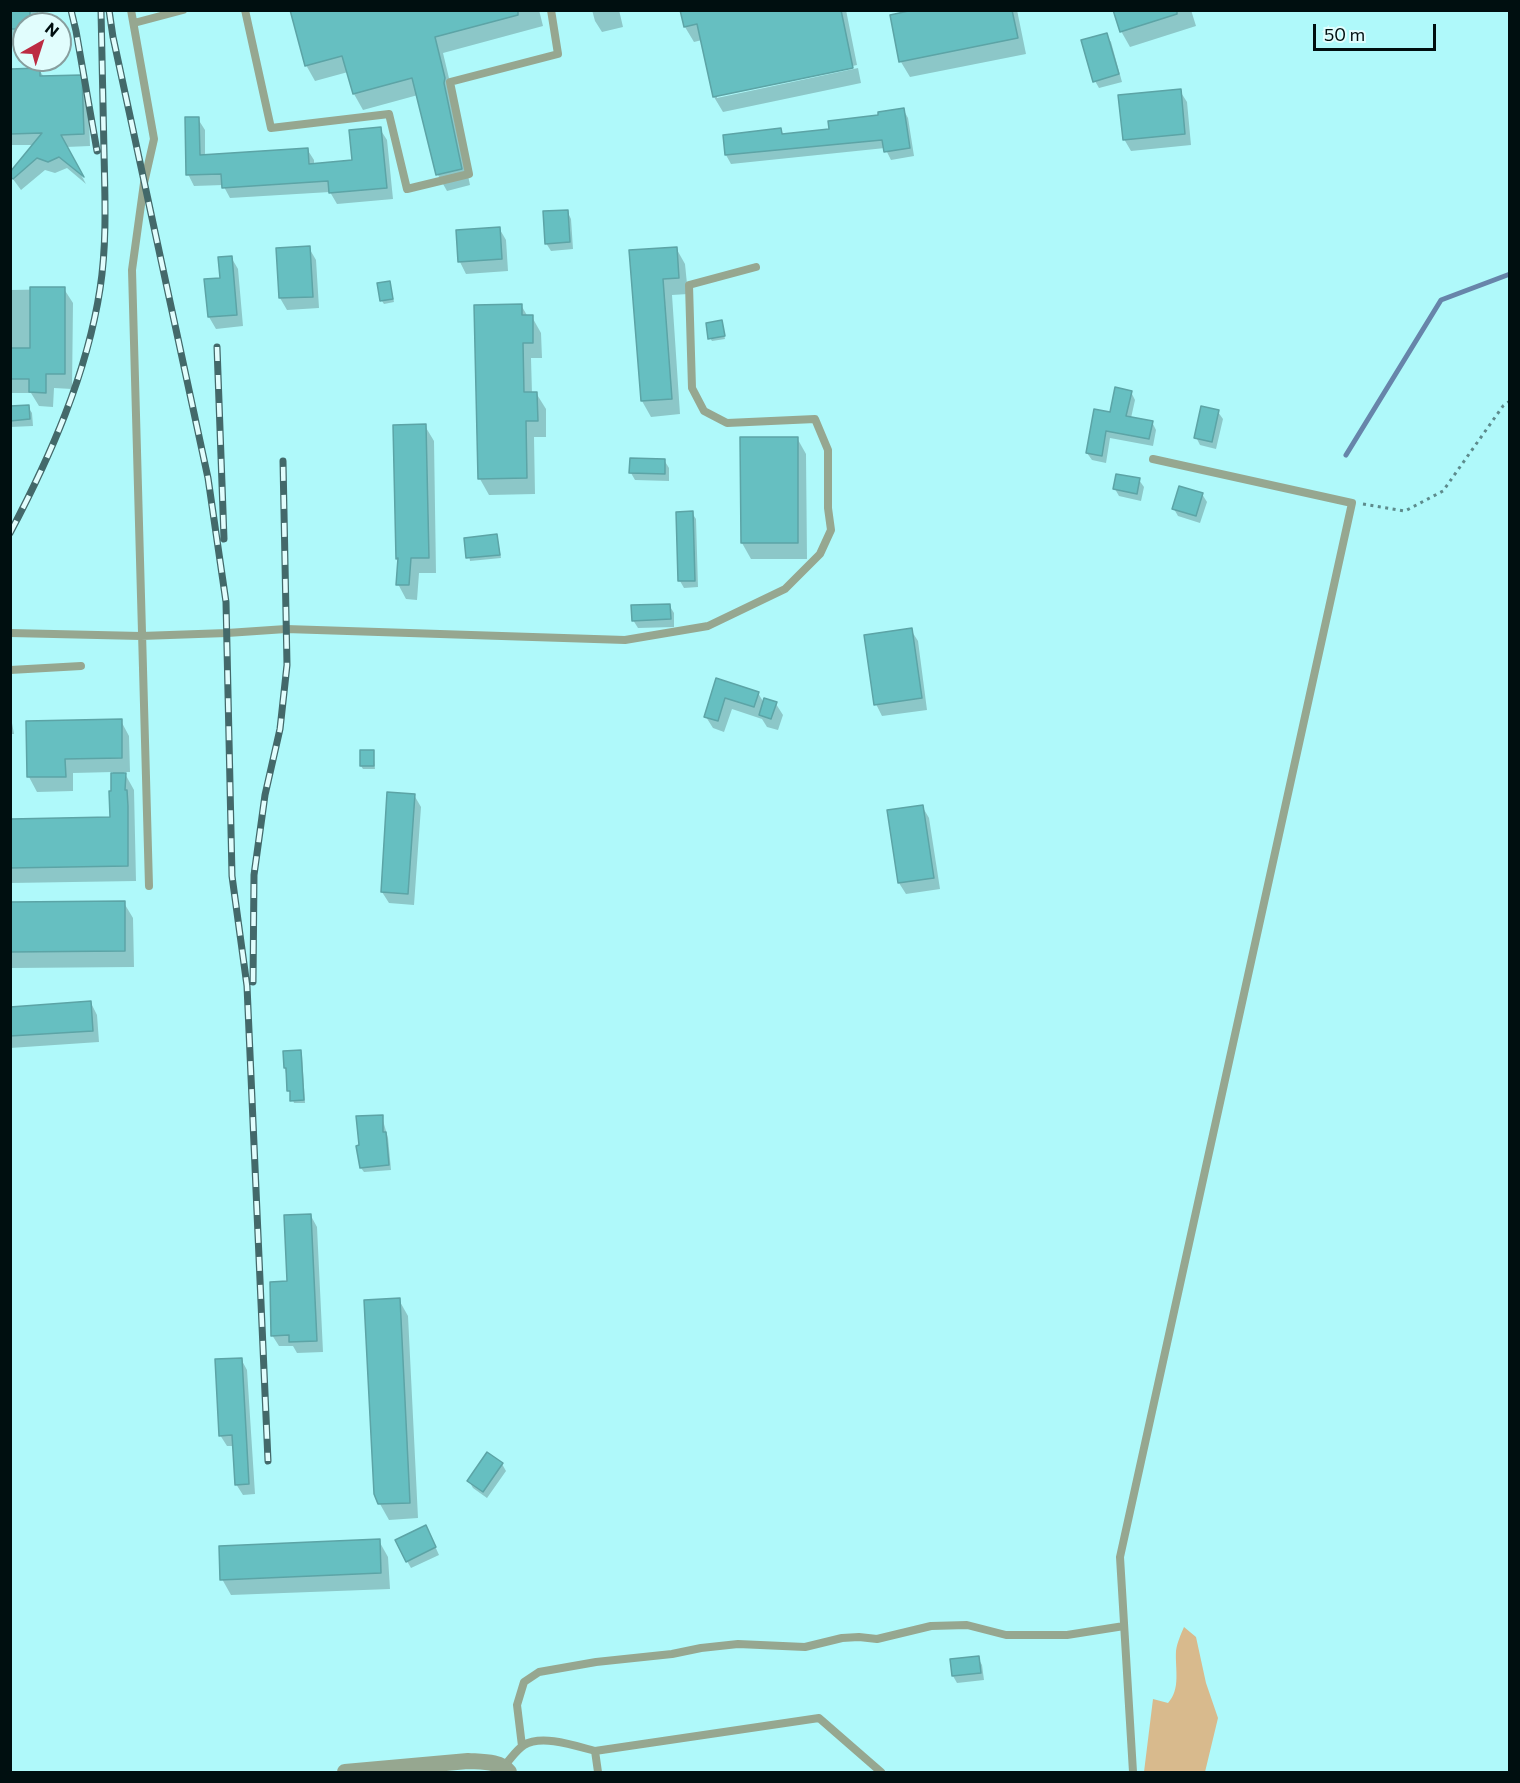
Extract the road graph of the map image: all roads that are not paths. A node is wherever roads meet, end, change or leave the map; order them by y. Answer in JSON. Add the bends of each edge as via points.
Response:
{"nodes":[{"id":1,"x":132,"y":10,"type":"edge"},
{"id":2,"x":183,"y":10,"type":"edge"},
{"id":3,"x":245,"y":10,"type":"edge"},
{"id":4,"x":550,"y":10,"type":"edge"},
{"id":5,"x":134,"y":23,"type":"junction"},
{"id":6,"x":756,"y":267,"type":"dead end"},
{"id":7,"x":1153,"y":459,"type":"dead end"},
{"id":8,"x":10,"y":633,"type":"edge"},
{"id":9,"x":141,"y":636,"type":"junction"},
{"id":10,"x":81,"y":666,"type":"dead end"},
{"id":11,"x":10,"y":670,"type":"edge"},
{"id":12,"x":149,"y":886,"type":"dead end"},
{"id":13,"x":1124,"y":1626,"type":"junction"},
{"id":14,"x":522,"y":1746,"type":"junction"},
{"id":15,"x":595,"y":1751,"type":"junction"},
{"id":16,"x":507,"y":1769,"type":"edge"},
{"id":17,"x":345,"y":1773,"type":"edge"},
{"id":18,"x":598,"y":1773,"type":"edge"},
{"id":19,"x":881,"y":1773,"type":"edge"},
{"id":20,"x":1133,"y":1773,"type":"edge"}],
"edges":[{"from":1,"to":5,"type":"lane"},
{"from":2,"to":5,"type":"lane"},
{"from":3,"to":4,"type":"lane","via":[[271,128],[389,114],[407,189],[470,174],[450,82],[558,54]]},
{"from":5,"to":9,"type":"lane","via":[[154,139],[132,270]]},
{"from":6,"to":9,"type":"lane","via":[[689,285],[692,388],[704,411],[727,423],[815,419],[828,450],[831,530],[820,554],[785,589],[708,626],[626,640],[286,629]]},
{"from":7,"to":13,"type":"lane","via":[[1352,503],[1120,1557]]},
{"from":8,"to":9,"type":"lane"},
{"from":9,"to":12,"type":"lane"},
{"from":10,"to":11,"type":"lane"},
{"from":13,"to":14,"type":"lane","via":[[1067,1635],[1006,1635],[967,1625],[930,1626],[877,1640],[842,1638],[805,1647],[738,1644],[539,1672],[524,1682],[517,1705]]},
{"from":13,"to":20,"type":"lane"},
{"from":14,"to":15,"type":"lane","via":[[558,1741]]},
{"from":14,"to":16,"type":"lane"},
{"from":15,"to":18,"type":"lane"},
{"from":15,"to":19,"type":"lane","via":[[819,1718]]},
{"from":16,"to":17,"type":"street","via":[[468,1761]]}]}
